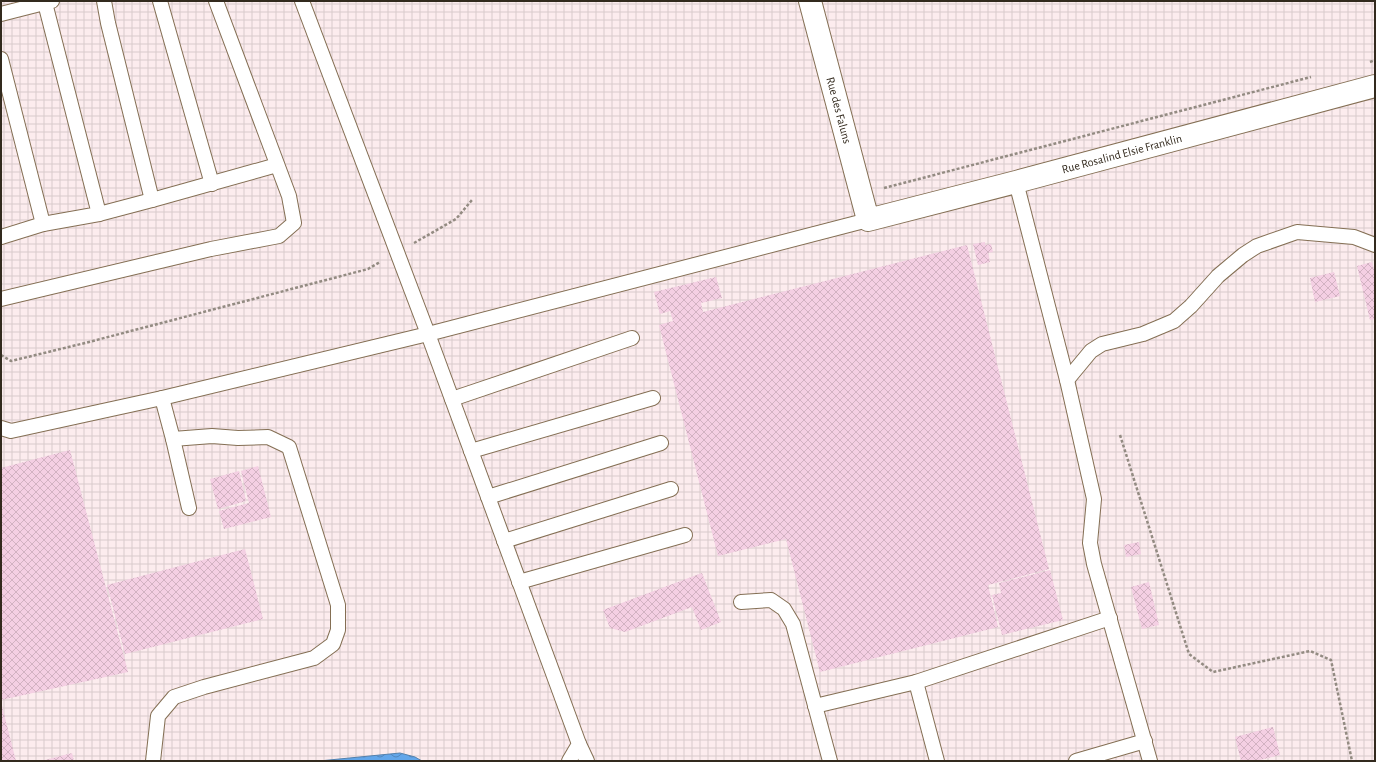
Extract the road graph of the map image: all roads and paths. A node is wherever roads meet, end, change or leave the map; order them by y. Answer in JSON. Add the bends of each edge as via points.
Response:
{"nodes":[{"id":1,"x":104,"y":1,"type":"edge"},
{"id":2,"x":160,"y":1,"type":"edge"},
{"id":3,"x":216,"y":1,"type":"edge"},
{"id":4,"x":302,"y":1,"type":"edge"},
{"id":5,"x":810,"y":1,"type":"edge"},
{"id":6,"x":49,"y":2,"type":"edge"},
{"id":7,"x":1,"y":14,"type":"edge"},
{"id":8,"x":1,"y":59,"type":"edge"},
{"id":9,"x":1375,"y":60,"type":"edge"},
{"id":10,"x":1367,"y":62,"type":"dead end"},
{"id":11,"x":1313,"y":76,"type":"dead end"},
{"id":12,"x":1375,"y":86,"type":"edge"},
{"id":13,"x":277,"y":165,"type":"junction"},
{"id":14,"x":1016,"y":182,"type":"junction"},
{"id":15,"x":212,"y":184,"type":"junction"},
{"id":16,"x":881,"y":188,"type":"dead end"},
{"id":17,"x":152,"y":200,"type":"junction"},
{"id":18,"x":472,"y":200,"type":"dead end"},
{"id":19,"x":99,"y":214,"type":"junction"},
{"id":20,"x":868,"y":220,"type":"junction"},
{"id":21,"x":43,"y":224,"type":"junction"},
{"id":22,"x":1,"y":237,"type":"edge"},
{"id":23,"x":1375,"y":245,"type":"edge"},
{"id":24,"x":397,"y":252,"type":"junction"},
{"id":25,"x":1,"y":299,"type":"edge"},
{"id":26,"x":428,"y":334,"type":"junction"},
{"id":27,"x":632,"y":338,"type":"dead end"},
{"id":28,"x":1,"y":355,"type":"edge"},
{"id":29,"x":1067,"y":380,"type":"junction"},
{"id":30,"x":162,"y":398,"type":"junction"},
{"id":31,"x":653,"y":398,"type":"dead end"},
{"id":32,"x":452,"y":399,"type":"junction"},
{"id":33,"x":1,"y":428,"type":"edge"},
{"id":34,"x":1120,"y":435,"type":"dead end"},
{"id":35,"x":173,"y":439,"type":"junction"},
{"id":36,"x":661,"y":443,"type":"dead end"},
{"id":37,"x":471,"y":451,"type":"junction"},
{"id":38,"x":671,"y":489,"type":"dead end"},
{"id":39,"x":488,"y":497,"type":"junction"},
{"id":40,"x":189,"y":508,"type":"dead end"},
{"id":41,"x":685,"y":535,"type":"dead end"},
{"id":42,"x":504,"y":541,"type":"junction"},
{"id":43,"x":519,"y":582,"type":"junction"},
{"id":44,"x":741,"y":602,"type":"dead end"},
{"id":45,"x":1110,"y":618,"type":"junction"},
{"id":46,"x":916,"y":682,"type":"junction"},
{"id":47,"x":815,"y":706,"type":"junction"},
{"id":48,"x":1145,"y":741,"type":"junction"},
{"id":49,"x":579,"y":744,"type":"junction"},
{"id":50,"x":153,"y":761,"type":"edge"},
{"id":51,"x":569,"y":761,"type":"edge"},
{"id":52,"x":587,"y":761,"type":"edge"},
{"id":53,"x":830,"y":761,"type":"edge"},
{"id":54,"x":937,"y":761,"type":"edge"},
{"id":55,"x":1076,"y":761,"type":"edge"},
{"id":56,"x":1150,"y":761,"type":"edge"},
{"id":57,"x":1352,"y":761,"type":"edge"}],
"edges":[{"from":1,"to":17,"type":"lane"},
{"from":2,"to":15,"type":"lane"},
{"from":3,"to":13,"type":"lane"},
{"from":4,"to":24,"type":"lane"},
{"from":5,"to":20,"type":"street","name":"Rue des Faluns"},
{"from":6,"to":7,"type":"lane"},
{"from":6,"to":19,"type":"lane"},
{"from":8,"to":21,"type":"lane"},
{"from":9,"to":10,"type":"path"},
{"from":11,"to":16,"type":"path"},
{"from":12,"to":14,"type":"street","name":"Rue Rosalind Elsie Franklin"},
{"from":13,"to":15,"type":"lane"},
{"from":13,"to":25,"type":"lane","via":[[289,196],[294,223],[279,236],[211,249]]},
{"from":14,"to":20,"type":"street","name":"Rue Rosalind Elsie Franklin"},
{"from":14,"to":29,"type":"lane"},
{"from":15,"to":17,"type":"lane"},
{"from":17,"to":19,"type":"lane"},
{"from":18,"to":24,"type":"path","via":[[456,219]]},
{"from":19,"to":21,"type":"lane"},
{"from":20,"to":26,"type":"lane"},
{"from":21,"to":22,"type":"lane"},
{"from":23,"to":29,"type":"lane","via":[[1354,237],[1297,232],[1257,246],[1218,276],[1174,321],[1143,334],[1102,344],[1091,351]]},
{"from":24,"to":26,"type":"lane"},
{"from":24,"to":28,"type":"path","via":[[368,269],[85,343],[11,361]]},
{"from":26,"to":30,"type":"lane"},
{"from":26,"to":32,"type":"lane"},
{"from":27,"to":32,"type":"lane"},
{"from":29,"to":45,"type":"lane","via":[[1094,499],[1090,543]]},
{"from":30,"to":33,"type":"lane","via":[[11,430]]},
{"from":30,"to":35,"type":"lane"},
{"from":31,"to":37,"type":"lane"},
{"from":32,"to":37,"type":"lane"},
{"from":34,"to":57,"type":"path","via":[[1189,654],[1213,672],[1310,651],[1331,660]]},
{"from":35,"to":40,"type":"lane"},
{"from":35,"to":50,"type":"lane","via":[[212,436],[268,437],[289,447],[338,605],[338,630],[333,644],[314,658],[174,697],[158,716]]},
{"from":36,"to":39,"type":"lane"},
{"from":37,"to":39,"type":"lane"},
{"from":38,"to":42,"type":"lane"},
{"from":39,"to":42,"type":"lane"},
{"from":41,"to":43,"type":"lane"},
{"from":42,"to":43,"type":"lane"},
{"from":43,"to":49,"type":"lane"},
{"from":44,"to":47,"type":"lane","via":[[771,600],[784,609],[793,624]]},
{"from":45,"to":46,"type":"lane"},
{"from":45,"to":48,"type":"lane"},
{"from":46,"to":47,"type":"lane"},
{"from":46,"to":54,"type":"lane"},
{"from":47,"to":53,"type":"lane"},
{"from":48,"to":55,"type":"lane"},
{"from":48,"to":56,"type":"lane"},
{"from":49,"to":51,"type":"lane"},
{"from":49,"to":52,"type":"lane"}]}
